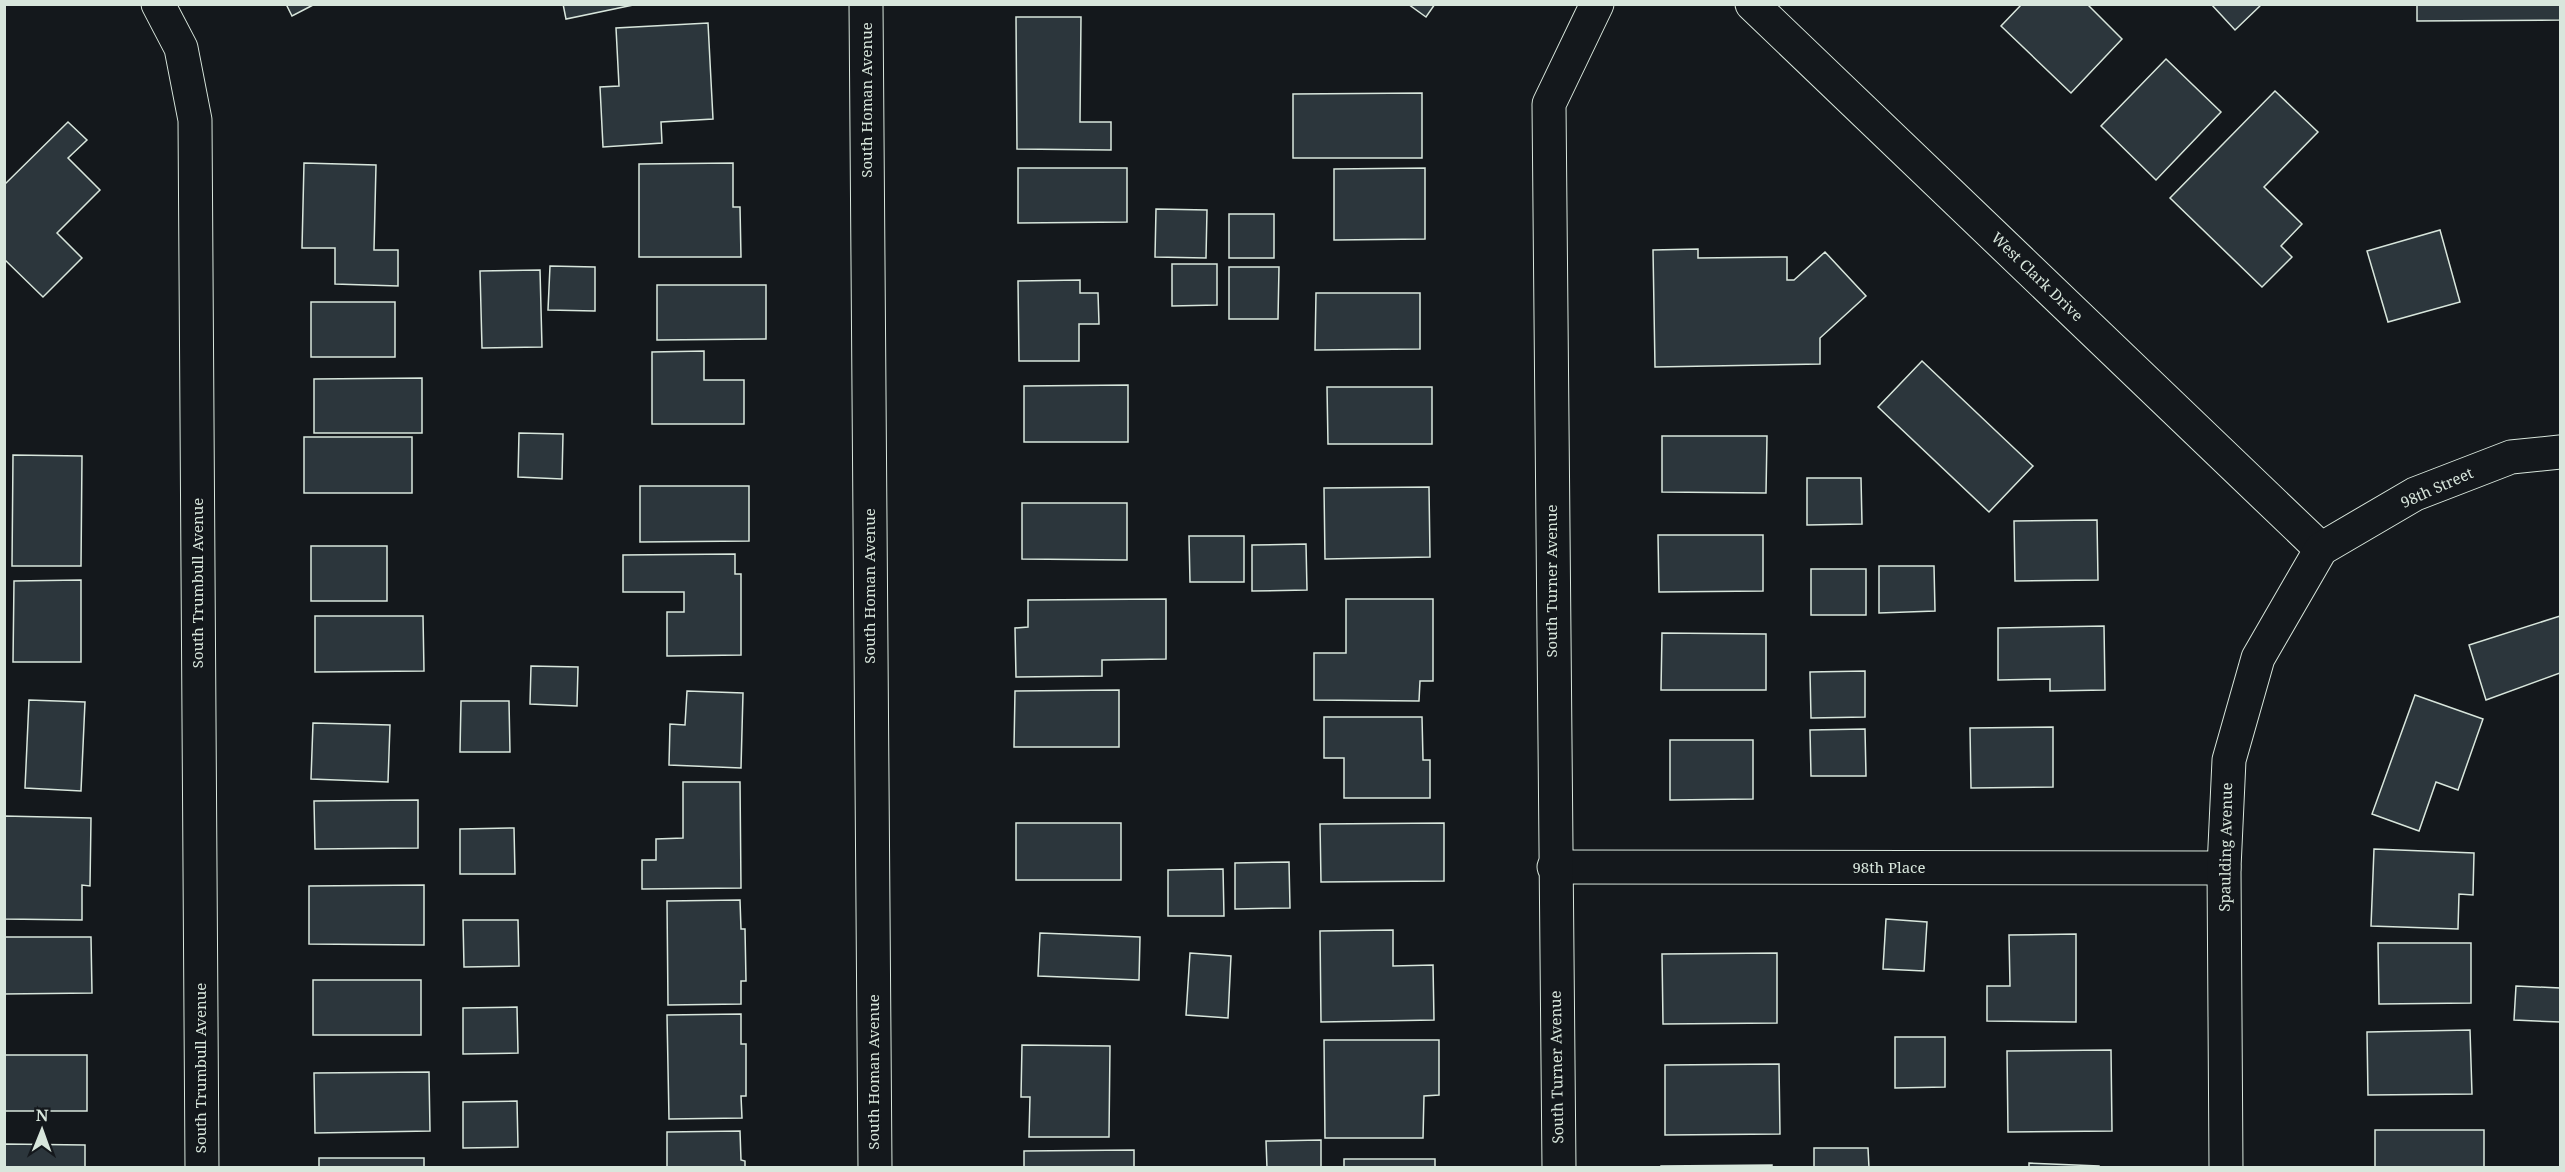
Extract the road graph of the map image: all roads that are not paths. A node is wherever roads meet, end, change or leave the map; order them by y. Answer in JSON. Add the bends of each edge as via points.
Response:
{"nodes":[{"id":1,"x":158,"y":4,"type":"edge"},
{"id":2,"x":866,"y":4,"type":"edge"},
{"id":3,"x":1597,"y":4,"type":"edge"},
{"id":4,"x":1752,"y":4,"type":"edge"},
{"id":5,"x":2560,"y":452,"type":"edge"},
{"id":6,"x":2321,"y":549,"type":"junction"},
{"id":7,"x":1554,"y":867,"type":"junction"},
{"id":8,"x":2224,"y":868,"type":"junction"},
{"id":9,"x":202,"y":1167,"type":"edge"},
{"id":10,"x":875,"y":1167,"type":"edge"},
{"id":11,"x":1559,"y":1167,"type":"edge"},
{"id":12,"x":2226,"y":1167,"type":"edge"}],
"edges":[{"from":1,"to":9,"type":"street","name":"South Trumbull Avenue","via":[[181,48],[195,120]]},
{"from":2,"to":10,"type":"street","name":"South Homan Avenue"},
{"from":3,"to":7,"type":"street","name":"South Turner Avenue","via":[[1549,104]]},
{"from":4,"to":6,"type":"street","name":"West Clark Drive"},
{"from":5,"to":6,"type":"street","name":"98th Street","via":[[2511,457],[2415,494]]},
{"from":6,"to":8,"type":"street","name":"Spaulding Avenue","via":[[2258,658],[2229,760]]},
{"from":7,"to":8,"type":"street","name":"98th Place"},
{"from":7,"to":11,"type":"street","name":"South Turner Avenue"},
{"from":8,"to":12,"type":"street","name":"Spaulding Avenue"}]}
